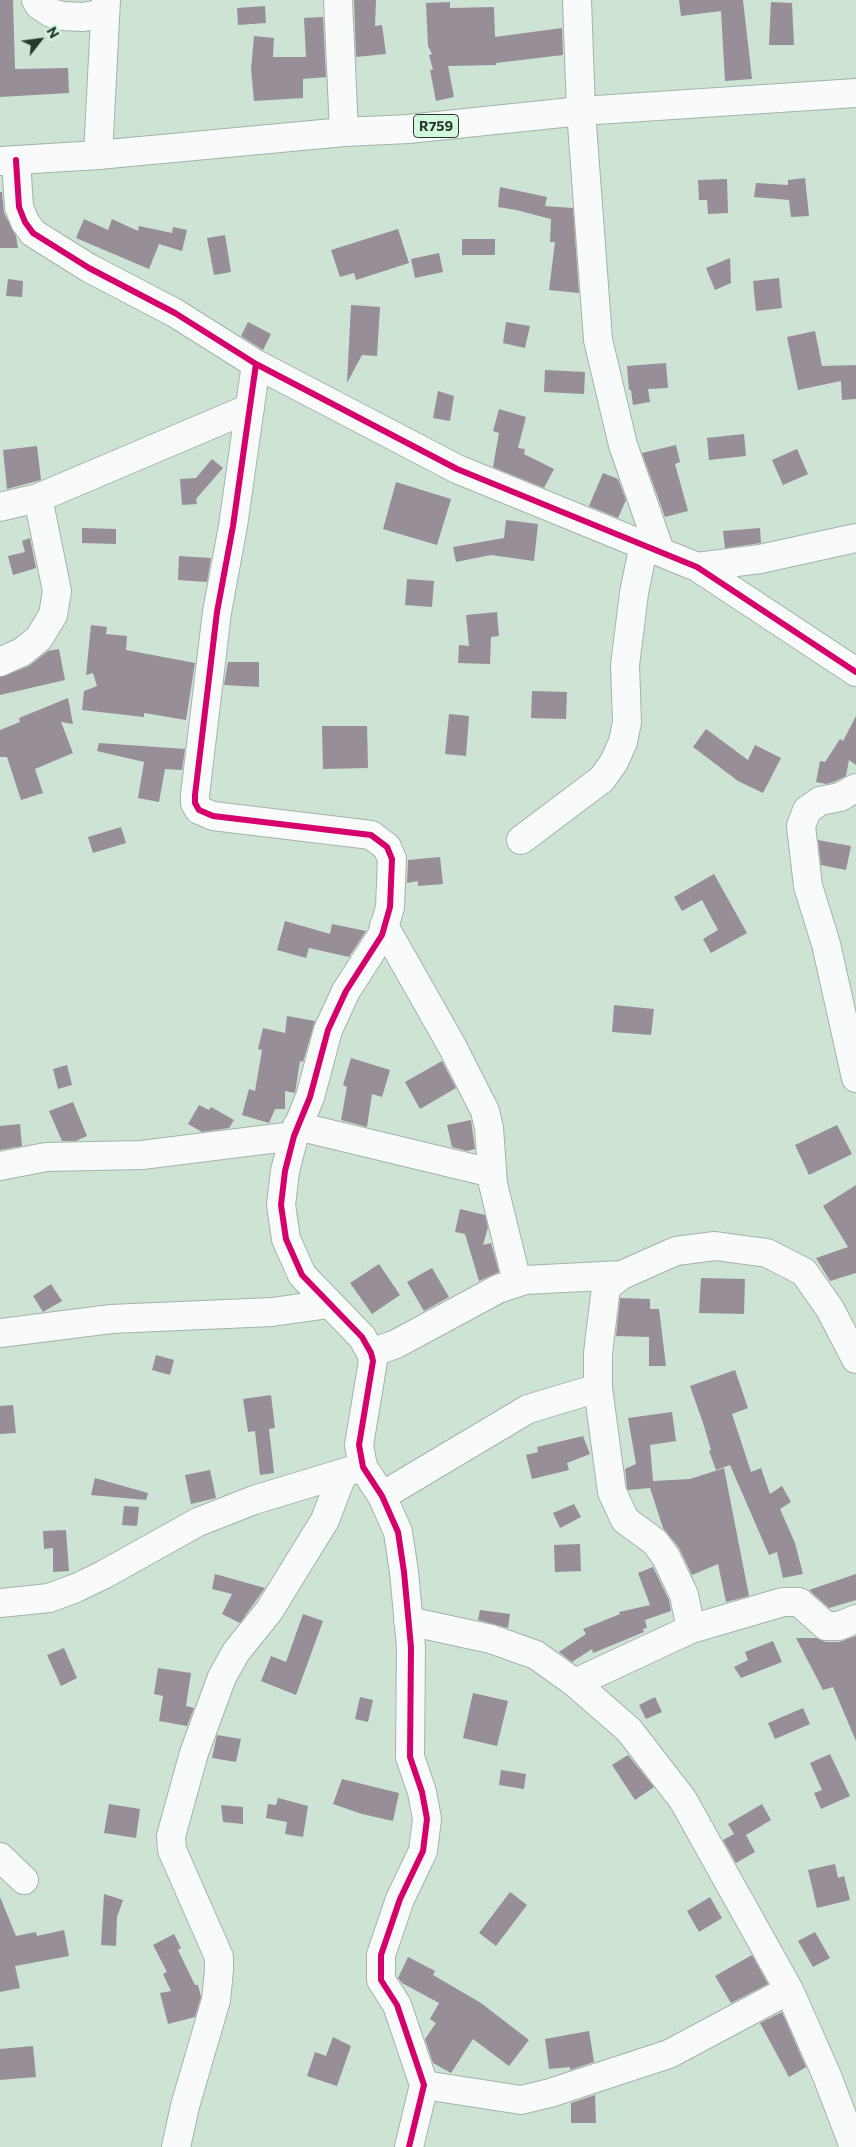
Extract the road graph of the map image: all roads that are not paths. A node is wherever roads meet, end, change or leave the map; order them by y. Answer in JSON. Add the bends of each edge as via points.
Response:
{"nodes":[{"id":1,"x":36,"y":0,"type":"edge"},
{"id":2,"x":338,"y":0,"type":"edge"},
{"id":3,"x":577,"y":0,"type":"edge"},
{"id":4,"x":105,"y":6,"type":"edge"},
{"id":5,"x":856,"y":93,"type":"edge"},
{"id":6,"x":581,"y":111,"type":"junction"},
{"id":7,"x":344,"y":132,"type":"junction"},
{"id":8,"x":98,"y":154,"type":"junction"},
{"id":9,"x":8,"y":161,"type":"edge"},
{"id":10,"x":256,"y":364,"type":"junction"},
{"id":11,"x":250,"y":408,"type":"junction"},
{"id":12,"x":38,"y":498,"type":"junction"},
{"id":13,"x":0,"y":507,"type":"edge"},
{"id":14,"x":856,"y":538,"type":"edge"},
{"id":15,"x":652,"y":548,"type":"junction"},
{"id":16,"x":697,"y":567,"type":"junction"},
{"id":17,"x":0,"y":662,"type":"edge"},
{"id":18,"x":856,"y":672,"type":"edge"},
{"id":19,"x":856,"y":788,"type":"edge"},
{"id":20,"x":520,"y":840,"type":"dead end"},
{"id":21,"x":384,"y":926,"type":"junction"},
{"id":22,"x":856,"y":1078,"type":"edge"},
{"id":23,"x":296,"y":1131,"type":"junction"},
{"id":24,"x":0,"y":1166,"type":"edge"},
{"id":25,"x":492,"y":1173,"type":"junction"},
{"id":26,"x":622,"y":1275,"type":"junction"},
{"id":27,"x":517,"y":1282,"type":"junction"},
{"id":28,"x":329,"y":1304,"type":"junction"},
{"id":29,"x":0,"y":1334,"type":"edge"},
{"id":30,"x":371,"y":1353,"type":"junction"},
{"id":31,"x":856,"y":1358,"type":"edge"},
{"id":32,"x":598,"y":1388,"type":"junction"},
{"id":33,"x":353,"y":1470,"type":"junction"},
{"id":34,"x":382,"y":1496,"type":"junction"},
{"id":35,"x":0,"y":1604,"type":"edge"},
{"id":36,"x":856,"y":1619,"type":"edge"},
{"id":37,"x":408,"y":1621,"type":"junction"},
{"id":38,"x":691,"y":1629,"type":"junction"},
{"id":39,"x":575,"y":1683,"type":"junction"},
{"id":40,"x":0,"y":1857,"type":"edge"},
{"id":41,"x":24,"y":1880,"type":"dead end"},
{"id":42,"x":789,"y":1990,"type":"junction"},
{"id":43,"x":424,"y":2085,"type":"junction"},
{"id":44,"x":176,"y":2147,"type":"edge"},
{"id":45,"x":409,"y":2147,"type":"edge"},
{"id":46,"x":854,"y":2147,"type":"edge"}],
"edges":[{"from":1,"to":4,"type":"street","via":[[51,13],[63,16],[83,17]]},
{"from":2,"to":7,"type":"street"},
{"from":3,"to":6,"type":"street"},
{"from":4,"to":8,"type":"street"},
{"from":5,"to":6,"type":"street","number":"R759"},
{"from":6,"to":7,"type":"street","number":"R759","via":[[408,129]]},
{"from":6,"to":15,"type":"street","via":[[598,340]]},
{"from":7,"to":8,"type":"street","number":"R759"},
{"from":8,"to":9,"type":"street","number":"R759"},
{"from":9,"to":10,"type":"street","via":[[19,207],[33,233],[89,268],[175,313]]},
{"from":10,"to":11,"type":"street"},
{"from":10,"to":15,"type":"street","via":[[457,469]]},
{"from":11,"to":12,"type":"street"},
{"from":11,"to":21,"type":"street","via":[[218,612],[195,803],[199,810],[213,816],[371,835],[380,840],[388,847],[392,859],[390,907]]},
{"from":12,"to":13,"type":"street"},
{"from":12,"to":17,"type":"street","via":[[57,591],[53,615],[40,638],[22,652]]},
{"from":14,"to":16,"type":"street","via":[[760,559]]},
{"from":15,"to":16,"type":"street"},
{"from":15,"to":20,"type":"street","via":[[634,593],[625,665],[627,722],[614,762],[602,779]]},
{"from":16,"to":18,"type":"street"},
{"from":19,"to":22,"type":"street","via":[[840,797],[820,801],[807,810],[800,826],[808,886],[826,944]]},
{"from":21,"to":23,"type":"street","via":[[382,935],[346,991],[328,1030],[310,1097]]},
{"from":21,"to":25,"type":"street","via":[[485,1111]]},
{"from":23,"to":24,"type":"street","via":[[142,1155],[46,1156]]},
{"from":23,"to":25,"type":"street"},
{"from":23,"to":28,"type":"street","via":[[285,1171],[281,1206],[286,1239],[302,1275]]},
{"from":25,"to":27,"type":"street"},
{"from":26,"to":27,"type":"street"},
{"from":26,"to":31,"type":"street","via":[[676,1251],[714,1246],[767,1253],[804,1272],[830,1309]]},
{"from":26,"to":32,"type":"street","via":[[606,1287],[598,1353]]},
{"from":27,"to":30,"type":"street","via":[[396,1344]]},
{"from":28,"to":29,"type":"street","via":[[272,1312],[111,1319]]},
{"from":28,"to":30,"type":"street","via":[[362,1337]]},
{"from":30,"to":33,"type":"street","via":[[373,1362]]},
{"from":32,"to":34,"type":"street","via":[[528,1409]]},
{"from":32,"to":38,"type":"street","via":[[612,1492],[625,1520],[655,1542],[666,1557],[684,1595]]},
{"from":33,"to":34,"type":"street"},
{"from":33,"to":35,"type":"street","via":[[254,1500],[198,1522],[104,1576],[76,1588],[49,1598]]},
{"from":33,"to":44,"type":"street","via":[[269,1611],[236,1652],[222,1677],[194,1753],[171,1836],[172,1850],[219,1957],[216,2000]]},
{"from":34,"to":37,"type":"street","via":[[398,1532]]},
{"from":36,"to":38,"type":"street","via":[[839,1626],[826,1626],[806,1607],[793,1601]]},
{"from":37,"to":39,"type":"street","via":[[492,1639],[536,1655]]},
{"from":37,"to":43,"type":"street","via":[[411,1646],[410,1756],[428,1819],[423,1851],[400,1899],[381,1955],[381,1980],[397,2005]]},
{"from":38,"to":39,"type":"street"},
{"from":39,"to":42,"type":"street","via":[[629,1730],[683,1800]]},
{"from":40,"to":41,"type":"street"},
{"from":42,"to":43,"type":"street","via":[[669,2054],[550,2093],[521,2100]]},
{"from":42,"to":46,"type":"street"},
{"from":43,"to":45,"type":"street"}]}
